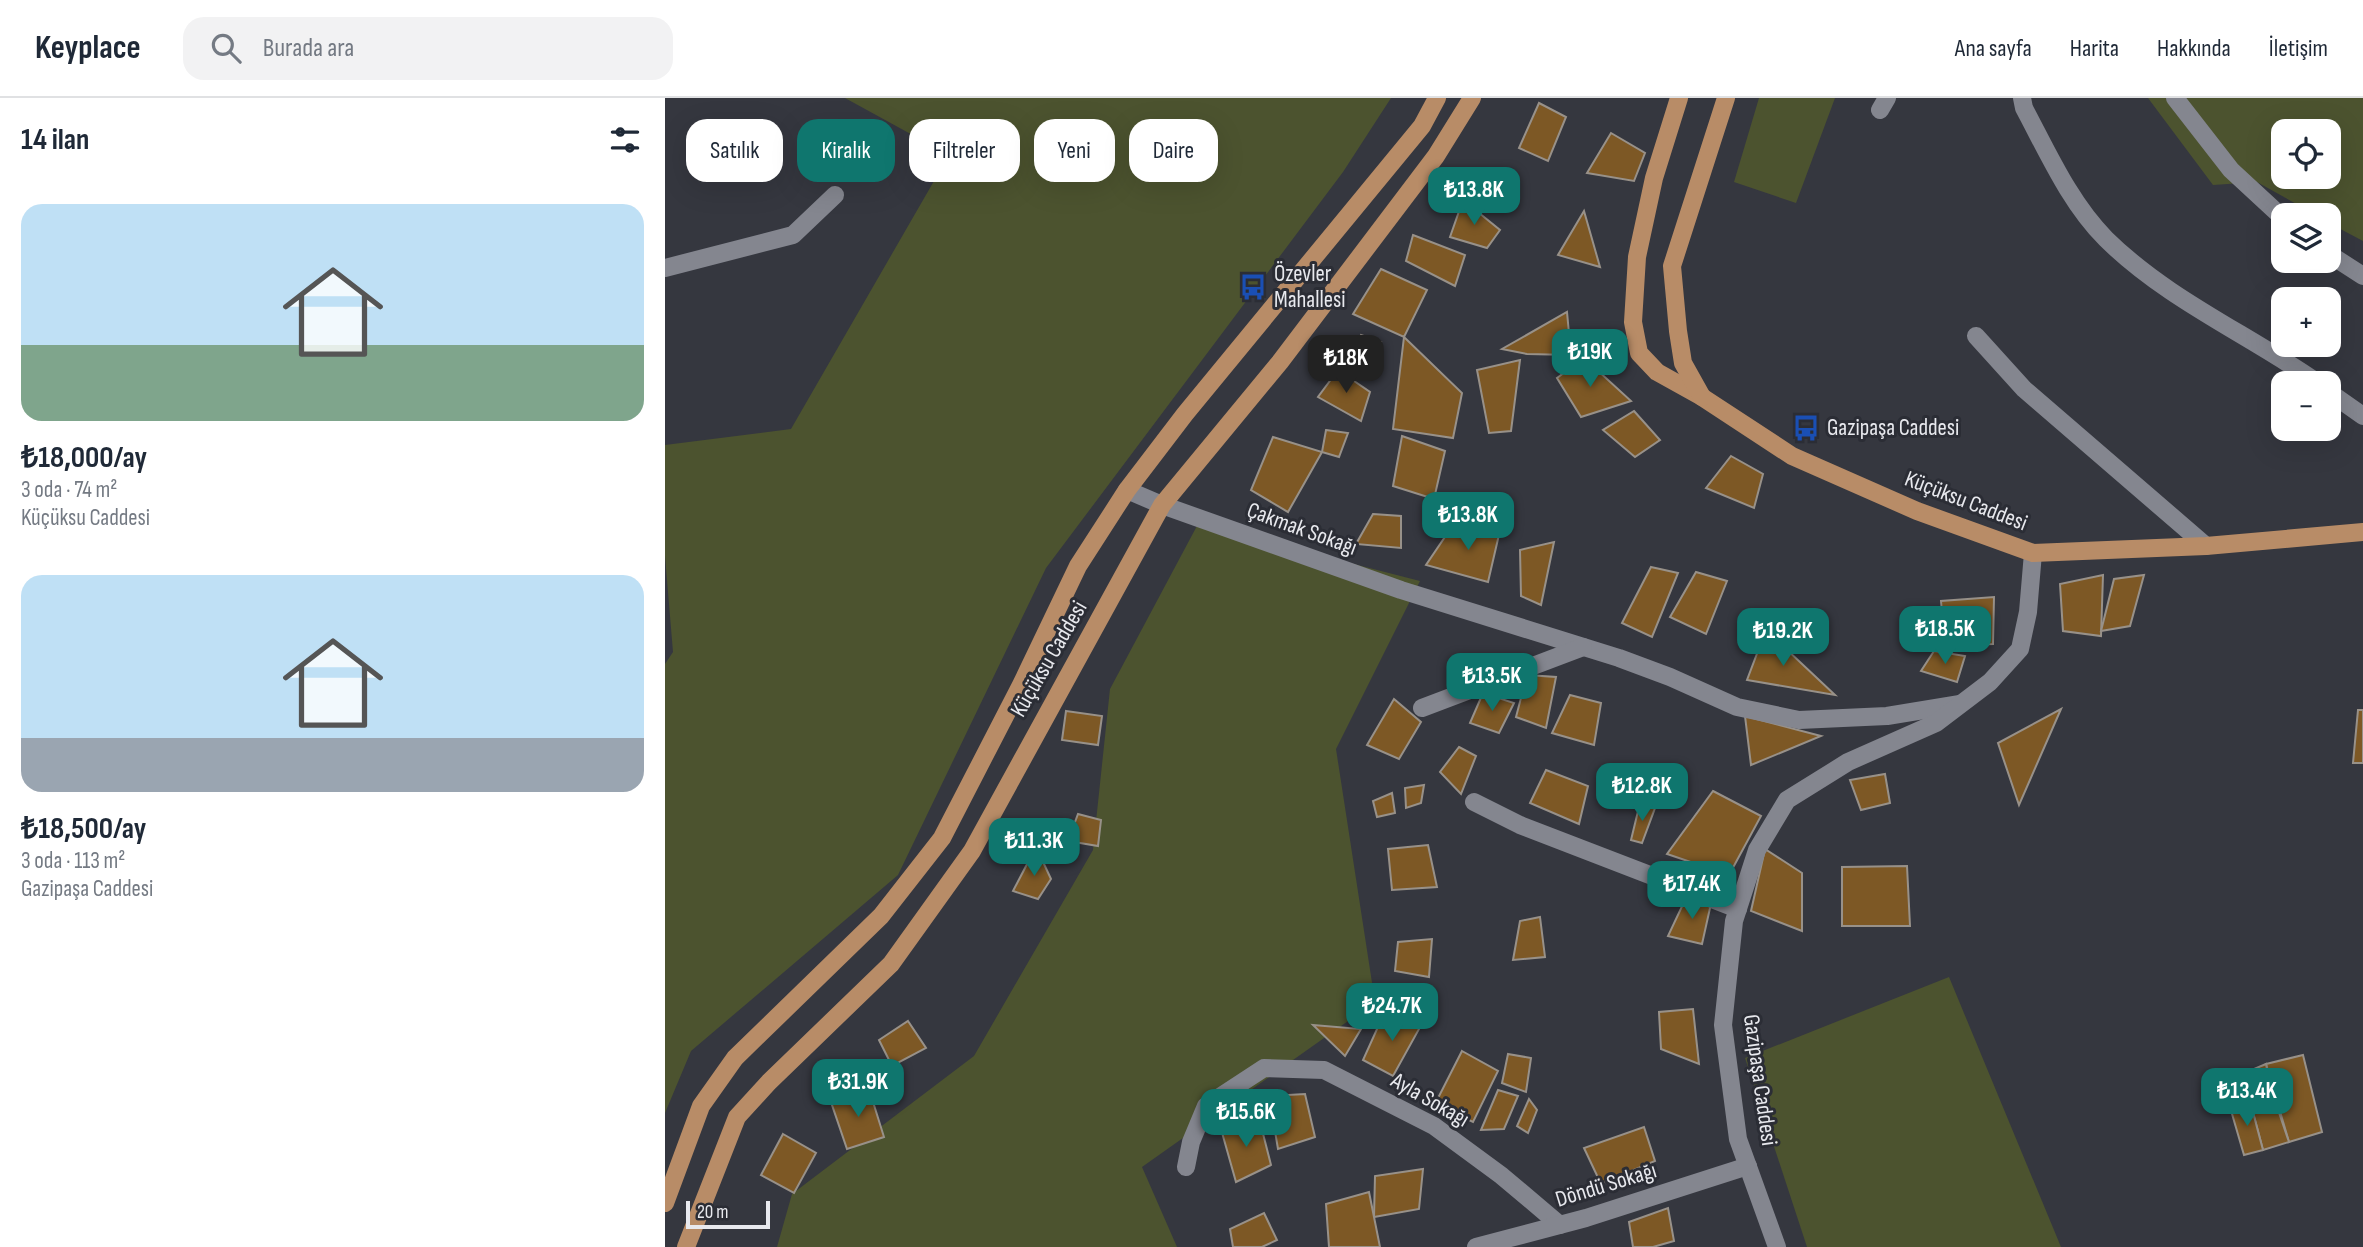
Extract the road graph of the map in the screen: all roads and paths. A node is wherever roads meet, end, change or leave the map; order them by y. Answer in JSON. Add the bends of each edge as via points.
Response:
{"nodes":[{"id":1,"x":1437,"y":98,"type":"edge"},
{"id":2,"x":1472,"y":98,"type":"edge"},
{"id":3,"x":1679,"y":98,"type":"edge"},
{"id":4,"x":1726,"y":98,"type":"edge"},
{"id":5,"x":2022,"y":98,"type":"edge"},
{"id":6,"x":2175,"y":98,"type":"edge"},
{"id":7,"x":835,"y":195,"type":"dead end"},
{"id":8,"x":2271,"y":207,"type":"edge"},
{"id":9,"x":2341,"y":262,"type":"edge"},
{"id":10,"x":665,"y":268,"type":"edge"},
{"id":11,"x":2363,"y":276,"type":"edge"},
{"id":12,"x":1976,"y":336,"type":"dead end"},
{"id":13,"x":2299,"y":371,"type":"edge"},
{"id":14,"x":1702,"y":397,"type":"junction"},
{"id":15,"x":2341,"y":400,"type":"edge"},
{"id":16,"x":2363,"y":416,"type":"edge"},
{"id":17,"x":1128,"y":490,"type":"junction"},
{"id":18,"x":1162,"y":505,"type":"junction"},
{"id":19,"x":2363,"y":532,"type":"edge"},
{"id":20,"x":2206,"y":546,"type":"junction"},
{"id":21,"x":2033,"y":553,"type":"junction"},
{"id":22,"x":1583,"y":647,"type":"junction"},
{"id":23,"x":1960,"y":704,"type":"junction"},
{"id":24,"x":1422,"y":708,"type":"dead end"},
{"id":25,"x":1474,"y":802,"type":"dead end"},
{"id":26,"x":1738,"y":909,"type":"junction"},
{"id":27,"x":1748,"y":1166,"type":"junction"},
{"id":28,"x":1186,"y":1167,"type":"dead end"},
{"id":29,"x":665,"y":1203,"type":"edge"},
{"id":30,"x":1560,"y":1225,"type":"junction"},
{"id":31,"x":686,"y":1247,"type":"edge"},
{"id":32,"x":1476,"y":1247,"type":"edge"},
{"id":33,"x":1777,"y":1247,"type":"edge"}],
"edges":[{"from":1,"to":17,"type":"main road","name":"Küçüksu Caddesi","via":[[1422,127],[1185,414]]},
{"from":2,"to":18,"type":"main road","name":"Küçüksu Caddesi","via":[[1436,156],[1280,362]]},
{"from":3,"to":14,"type":"main road","name":"Küçüksu Caddesi","via":[[1654,178],[1637,257],[1633,322],[1639,353],[1657,372]]},
{"from":4,"to":14,"type":"main road","name":"Küçüksu Caddesi","via":[[1672,266],[1683,363]]},
{"from":5,"to":13,"type":"street","via":[[2062,182],[2105,237],[2152,280]]},
{"from":6,"to":8,"type":"street","via":[[2231,170]]},
{"from":7,"to":10,"type":"street","via":[[793,235]]},
{"from":9,"to":11,"type":"street"},
{"from":12,"to":20,"type":"street","via":[[2024,389]]},
{"from":14,"to":21,"type":"main road","name":"Küçüksu Caddesi","via":[[1792,456],[1917,511]]},
{"from":15,"to":16,"type":"street"},
{"from":17,"to":18,"type":"street","name":"Çakmak Sokağı"},
{"from":17,"to":29,"type":"main road","name":"Küçüksu Caddesi","via":[[1078,566],[942,838],[881,916],[736,1059],[701,1106]]},
{"from":18,"to":22,"type":"street","name":"Çakmak Sokağı","via":[[1401,590]]},
{"from":18,"to":31,"type":"main road","name":"Küçüksu Caddesi","via":[[972,851],[891,964],[737,1117]]},
{"from":19,"to":20,"type":"main road","name":"Küçüksu Caddesi"},
{"from":20,"to":21,"type":"main road","name":"Küçüksu Caddesi"},
{"from":21,"to":23,"type":"street","name":"Gazipaşa Caddesi","via":[[2020,649],[1990,682]]},
{"from":22,"to":23,"type":"street","name":"Çakmak Sokağı","via":[[1737,707],[1799,720],[1887,716]]},
{"from":22,"to":24,"type":"street"},
{"from":23,"to":26,"type":"street","name":"Gazipaşa Caddesi","via":[[1936,723],[1848,762],[1787,800],[1757,849]]},
{"from":25,"to":26,"type":"street","via":[[1520,825]]},
{"from":26,"to":27,"type":"street","name":"Gazipaşa Caddesi","via":[[1723,1025],[1738,1139]]},
{"from":27,"to":30,"type":"street","name":"Döndü Sokağı"},
{"from":27,"to":33,"type":"street","name":"Gazipaşa Caddesi"},
{"from":28,"to":30,"type":"street","name":"Ayla Sokağı","via":[[1206,1105],[1264,1068],[1324,1070],[1434,1126]]},
{"from":30,"to":32,"type":"street","name":"Döndü Sokağı"}]}
